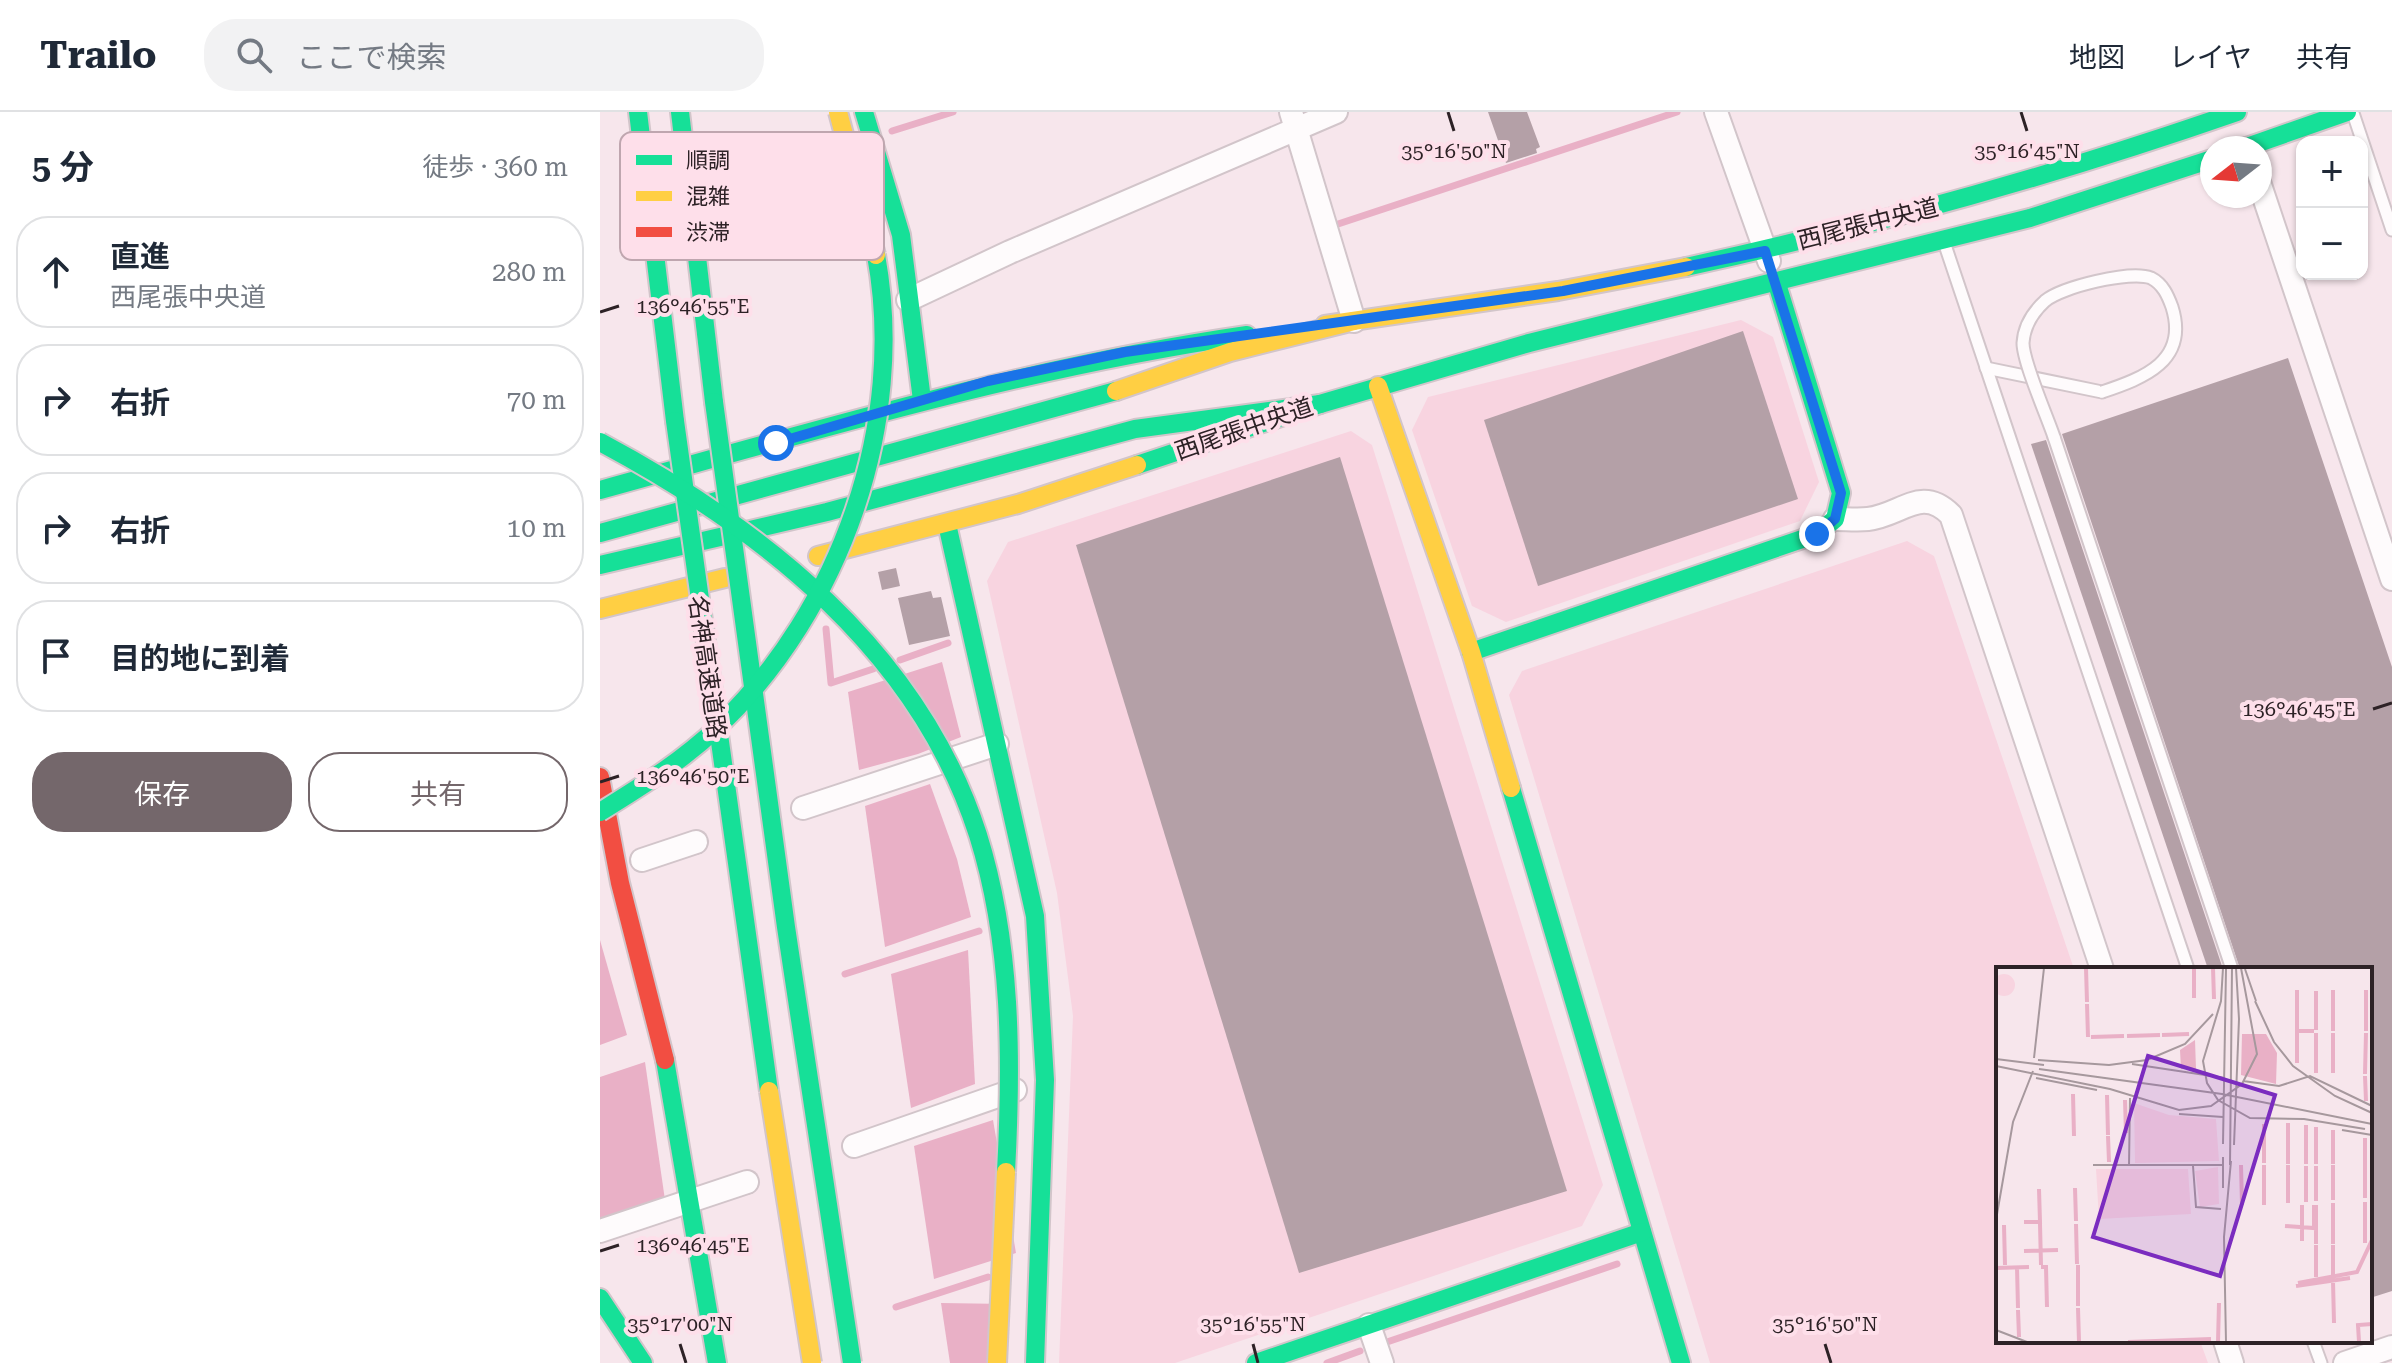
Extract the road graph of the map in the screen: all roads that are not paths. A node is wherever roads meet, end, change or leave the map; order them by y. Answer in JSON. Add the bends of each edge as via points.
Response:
{"nodes":[{"id":1,"x":638,"y":112,"type":"edge"},
{"id":2,"x":680,"y":112,"type":"edge"},
{"id":3,"x":838,"y":112,"type":"edge"},
{"id":4,"x":864,"y":112,"type":"edge"},
{"id":5,"x":1336,"y":112,"type":"edge"},
{"id":6,"x":1716,"y":112,"type":"edge"},
{"id":7,"x":2236,"y":112,"type":"edge"},
{"id":8,"x":2350,"y":112,"type":"edge"},
{"id":9,"x":1294,"y":121,"type":"edge"},
{"id":10,"x":640,"y":132,"type":"edge"},
{"id":11,"x":682,"y":132,"type":"edge"},
{"id":12,"x":844,"y":132,"type":"edge"},
{"id":13,"x":870,"y":132,"type":"edge"},
{"id":14,"x":2272,"y":139,"type":"edge"},
{"id":15,"x":2200,"y":163,"type":"edge"},
{"id":16,"x":884,"y":178,"type":"edge"},
{"id":17,"x":2268,"y":208,"type":"edge"},
{"id":18,"x":2392,"y":230,"type":"edge"},
{"id":19,"x":1944,"y":241,"type":"junction"},
{"id":20,"x":1765,"y":251,"type":"junction"},
{"id":21,"x":656,"y":260,"type":"edge"},
{"id":22,"x":698,"y":260,"type":"edge"},
{"id":23,"x":876,"y":260,"type":"edge"},
{"id":24,"x":1777,"y":284,"type":"junction"},
{"id":25,"x":908,"y":300,"type":"junction"},
{"id":26,"x":1354,"y":321,"type":"junction"},
{"id":27,"x":1986,"y":368,"type":"junction"},
{"id":28,"x":2034,"y":378,"type":"edge"},
{"id":29,"x":2034,"y":378,"type":"edge"},
{"id":30,"x":2034,"y":378,"type":"edge"},
{"id":31,"x":2034,"y":378,"type":"edge"},
{"id":32,"x":1378,"y":386,"type":"junction"},
{"id":33,"x":922,"y":400,"type":"junction"},
{"id":34,"x":1320,"y":404,"type":"junction"},
{"id":35,"x":600,"y":442,"type":"edge"},
{"id":36,"x":600,"y":490,"type":"edge"},
{"id":37,"x":1835,"y":519,"type":"junction"},
{"id":38,"x":947,"y":524,"type":"junction"},
{"id":39,"x":600,"y":533,"type":"edge"},
{"id":40,"x":600,"y":565,"type":"edge"},
{"id":41,"x":2392,"y":579,"type":"edge"},
{"id":42,"x":600,"y":609,"type":"edge"},
{"id":43,"x":1471,"y":652,"type":"junction"},
{"id":44,"x":997,"y":744,"type":"junction"},
{"id":45,"x":600,"y":777,"type":"edge"},
{"id":46,"x":803,"y":808,"type":"dead end"},
{"id":47,"x":600,"y":812,"type":"edge"},
{"id":48,"x":696,"y":842,"type":"dead end"},
{"id":49,"x":642,"y":860,"type":"dead end"},
{"id":50,"x":2101,"y":967,"type":"edge"},
{"id":51,"x":2187,"y":967,"type":"edge"},
{"id":52,"x":2231,"y":967,"type":"edge"},
{"id":53,"x":1045,"y":1080,"type":"junction"},
{"id":54,"x":854,"y":1146,"type":"dead end"},
{"id":55,"x":747,"y":1182,"type":"dead end"},
{"id":56,"x":693,"y":1200,"type":"junction"},
{"id":57,"x":600,"y":1231,"type":"edge"},
{"id":58,"x":1642,"y":1232,"type":"junction"},
{"id":59,"x":600,"y":1298,"type":"edge"},
{"id":60,"x":1369,"y":1325,"type":"junction"},
{"id":61,"x":600,"y":1333,"type":"edge"},
{"id":62,"x":2226,"y":1343,"type":"edge"},
{"id":63,"x":2314,"y":1343,"type":"edge"},
{"id":64,"x":2392,"y":1347,"type":"edge"},
{"id":65,"x":618,"y":1363,"type":"edge"},
{"id":66,"x":643,"y":1363,"type":"edge"},
{"id":67,"x":717,"y":1363,"type":"edge"},
{"id":68,"x":812,"y":1363,"type":"edge"},
{"id":69,"x":852,"y":1363,"type":"edge"},
{"id":70,"x":997,"y":1363,"type":"edge"},
{"id":71,"x":1035,"y":1363,"type":"edge"},
{"id":72,"x":1256,"y":1363,"type":"edge"},
{"id":73,"x":1382,"y":1363,"type":"edge"},
{"id":74,"x":1681,"y":1363,"type":"edge"},
{"id":75,"x":2232,"y":1363,"type":"edge"},
{"id":76,"x":2321,"y":1363,"type":"edge"},
{"id":77,"x":2345,"y":1363,"type":"edge"}],
"edges":[{"from":1,"to":10,"type":"main road","name":"名神高速道路","bridge":true},
{"from":2,"to":11,"type":"main road","name":"名神高速道路","bridge":true},
{"from":3,"to":12,"type":"main road","bridge":true},
{"from":4,"to":13,"type":"main road"},
{"from":5,"to":9,"type":"street"},
{"from":6,"to":20,"type":"street"},
{"from":7,"to":20,"type":"main road","name":"西尾張中央道","via":[[2030,182]]},
{"from":8,"to":14,"type":"main road"},
{"from":8,"to":18,"type":"lane"},
{"from":9,"to":25,"type":"street"},
{"from":9,"to":26,"type":"street"},
{"from":15,"to":19,"type":"main road","name":"西尾張中央道"},
{"from":16,"to":25,"type":"main road","via":[[901,235]]},
{"from":17,"to":41,"type":"street"},
{"from":19,"to":24,"type":"main road","name":"西尾張中央道"},
{"from":19,"to":27,"type":"lane"},
{"from":20,"to":24,"type":"street"},
{"from":20,"to":26,"type":"main road","name":"西尾張中央道","via":[[1624,281]]},
{"from":21,"to":68,"type":"main road","name":"名神高速道路","bridge":true,"via":[[746,942]]},
{"from":22,"to":69,"type":"main road","name":"名神高速道路","bridge":true,"via":[[739,592]]},
{"from":23,"to":47,"type":"main road","bridge":true,"via":[[884,321],[880,406],[864,487],[829,571],[748,694],[681,760]]},
{"from":24,"to":32,"type":"main road","name":"西尾張中央道","via":[[1529,343]]},
{"from":24,"to":37,"type":"main road","via":[[1841,493]]},
{"from":25,"to":33,"type":"main road"},
{"from":26,"to":33,"type":"main road","name":"西尾張中央道","via":[[1125,352]]},
{"from":26,"to":39,"type":"main road","via":[[1217,356],[1082,402]]},
{"from":27,"to":28,"type":"lane","bridge":true},
{"from":27,"to":51,"type":"lane"},
{"from":29,"to":30,"type":"lane","bridge":true,"via":[[2102,392],[2146,378],[2175,345],[2178,327],[2167,292],[2151,279],[2124,273],[2047,299],[2028,321],[2023,345]]},
{"from":31,"to":52,"type":"lane","bridge":true},
{"from":32,"to":34,"type":"main road","name":"西尾張中央道"},
{"from":32,"to":43,"type":"main road"},
{"from":33,"to":36,"type":"main road","name":"西尾張中央道"},
{"from":34,"to":38,"type":"main road","name":"西尾張中央道","via":[[1088,483]]},
{"from":34,"to":40,"type":"main road","via":[[1135,429],[827,512]]},
{"from":35,"to":70,"type":"main road","bridge":true,"via":[[677,481],[812,584],[879,654],[951,767],[983,854],[1005,978],[1008,1069]]},
{"from":37,"to":43,"type":"main road","via":[[1817,534]]},
{"from":37,"to":50,"type":"street","via":[[1870,519],[1926,500],[1939,503],[1951,515]]},
{"from":38,"to":42,"type":"main road","name":"西尾張中央道"},
{"from":38,"to":44,"type":"main road"},
{"from":43,"to":58,"type":"main road"},
{"from":44,"to":46,"type":"street"},
{"from":44,"to":53,"type":"main road","via":[[1035,916]]},
{"from":45,"to":56,"type":"main road"},
{"from":48,"to":49,"type":"street"},
{"from":53,"to":54,"type":"street"},
{"from":53,"to":71,"type":"main road"},
{"from":55,"to":56,"type":"street"},
{"from":56,"to":57,"type":"street"},
{"from":56,"to":67,"type":"main road"},
{"from":58,"to":60,"type":"main road"},
{"from":58,"to":74,"type":"main road"},
{"from":59,"to":66,"type":"main road"},
{"from":60,"to":72,"type":"main road"},
{"from":60,"to":73,"type":"street"},
{"from":61,"to":65,"type":"street"},
{"from":62,"to":75,"type":"street"},
{"from":63,"to":76,"type":"lane"},
{"from":64,"to":77,"type":"street"}]}
